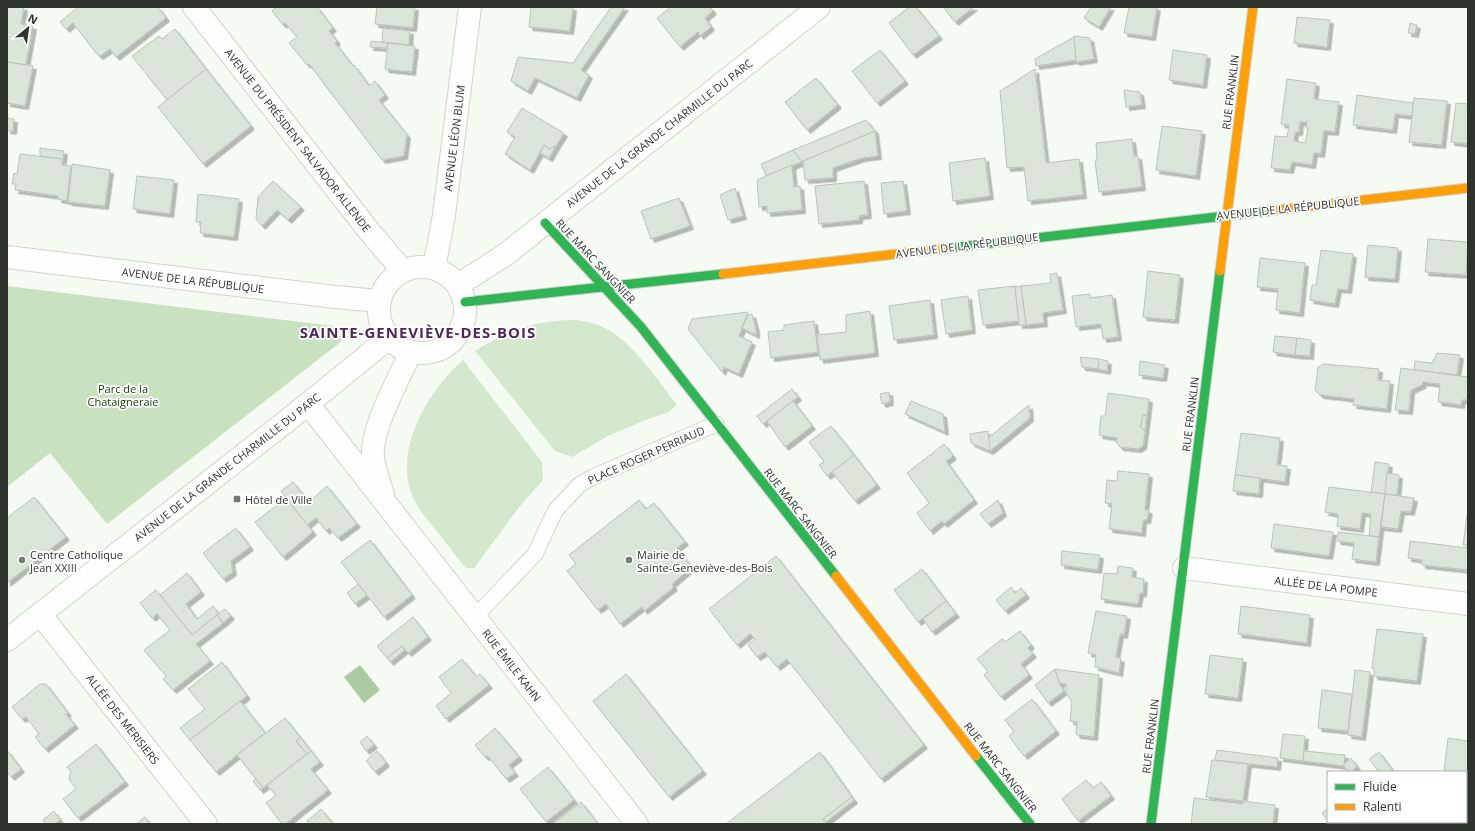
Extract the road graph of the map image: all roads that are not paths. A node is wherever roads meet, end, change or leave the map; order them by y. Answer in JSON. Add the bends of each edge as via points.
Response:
{"nodes":[{"id":1,"x":194,"y":7,"type":"edge"},
{"id":2,"x":470,"y":7,"type":"edge"},
{"id":3,"x":819,"y":7,"type":"edge"},
{"id":4,"x":1253,"y":7,"type":"edge"},
{"id":5,"x":1468,"y":188,"type":"edge"},
{"id":6,"x":1227,"y":215,"type":"junction"},
{"id":7,"x":545,"y":223,"type":"junction"},
{"id":8,"x":7,"y":257,"type":"edge"},
{"id":9,"x":434,"y":268,"type":"junction"},
{"id":10,"x":403,"y":271,"type":"junction"},
{"id":11,"x":604,"y":288,"type":"junction"},
{"id":12,"x":461,"y":293,"type":"junction"},
{"id":13,"x":379,"y":301,"type":"junction"},
{"id":14,"x":389,"y":338,"type":"junction"},
{"id":15,"x":411,"y":352,"type":"junction"},
{"id":16,"x":308,"y":404,"type":"junction"},
{"id":17,"x":716,"y":424,"type":"junction"},
{"id":18,"x":387,"y":506,"type":"junction"},
{"id":19,"x":1184,"y":568,"type":"junction"},
{"id":20,"x":1468,"y":604,"type":"edge"},
{"id":21,"x":40,"y":614,"type":"junction"},
{"id":22,"x":475,"y":618,"type":"junction"},
{"id":23,"x":7,"y":640,"type":"edge"},
{"id":24,"x":206,"y":824,"type":"edge"},
{"id":25,"x":637,"y":824,"type":"edge"},
{"id":26,"x":1030,"y":824,"type":"edge"},
{"id":27,"x":1151,"y":824,"type":"edge"}],
"edges":[{"from":1,"to":10,"type":"street","name":"AVENUE DU PRÉSIDENT SALVADOR ALLENDE"},
{"from":2,"to":9,"type":"street","name":"AVENUE LÉON BLUM","via":[[444,214]]},
{"from":3,"to":7,"type":"street","name":"AVENUE DE LA GRANDE CHARMILLE DU PARC"},
{"from":4,"to":6,"type":"street","name":"RUE FRANKLIN"},
{"from":5,"to":6,"type":"street","name":"AVENUE DE LA RÉPUBLIQUE"},
{"from":6,"to":11,"type":"street","name":"AVENUE DE LA RÉPUBLIQUE"},
{"from":6,"to":19,"type":"street","name":"RUE FRANKLIN"},
{"from":7,"to":11,"type":"street","name":"RUE MARC SANGNIER"},
{"from":7,"to":12,"type":"street","name":"AVENUE DE LA GRANDE CHARMILLE DU PARC"},
{"from":8,"to":13,"type":"street","name":"AVENUE DE LA RÉPUBLIQUE"},
{"from":9,"to":10,"type":"street","via":[[413,267]]},
{"from":9,"to":12,"type":"street","via":[[448,274]]},
{"from":10,"to":13,"type":"street","via":[[392,278]]},
{"from":11,"to":12,"type":"street","name":"AVENUE DE LA RÉPUBLIQUE"},
{"from":11,"to":17,"type":"street","name":"RUE MARC SANGNIER","via":[[641,327]]},
{"from":12,"to":15,"type":"street","via":[[465,316],[461,330],[452,342],[426,353]]},
{"from":13,"to":14,"type":"street","via":[[382,327]]},
{"from":14,"to":15,"type":"street","via":[[399,347]]},
{"from":14,"to":16,"type":"street","name":"AVENUE DE LA GRANDE CHARMILLE DU PARC"},
{"from":15,"to":18,"type":"street","name":"RUE ÉMILE KAHN","via":[[376,435],[373,457]]},
{"from":16,"to":18,"type":"street","name":"RUE ÉMILE KAHN"},
{"from":16,"to":21,"type":"street","name":"AVENUE DE LA GRANDE CHARMILLE DU PARC"},
{"from":17,"to":22,"type":"lane","name":"PLACE ROGER PERRIAUD","via":[[593,477],[579,486],[555,511],[535,554]]},
{"from":17,"to":26,"type":"street","name":"RUE MARC SANGNIER"},
{"from":18,"to":22,"type":"street","name":"RUE ÉMILE KAHN"},
{"from":19,"to":20,"type":"street","name":"ALLÉE DE LA POMPE"},
{"from":19,"to":27,"type":"street","name":"RUE FRANKLIN"},
{"from":21,"to":23,"type":"street","name":"AVENUE DE LA GRANDE CHARMILLE DU PARC"},
{"from":21,"to":24,"type":"street","name":"ALLÉE DES MERISIERS"},
{"from":22,"to":25,"type":"street","name":"RUE ÉMILE KAHN"}]}
